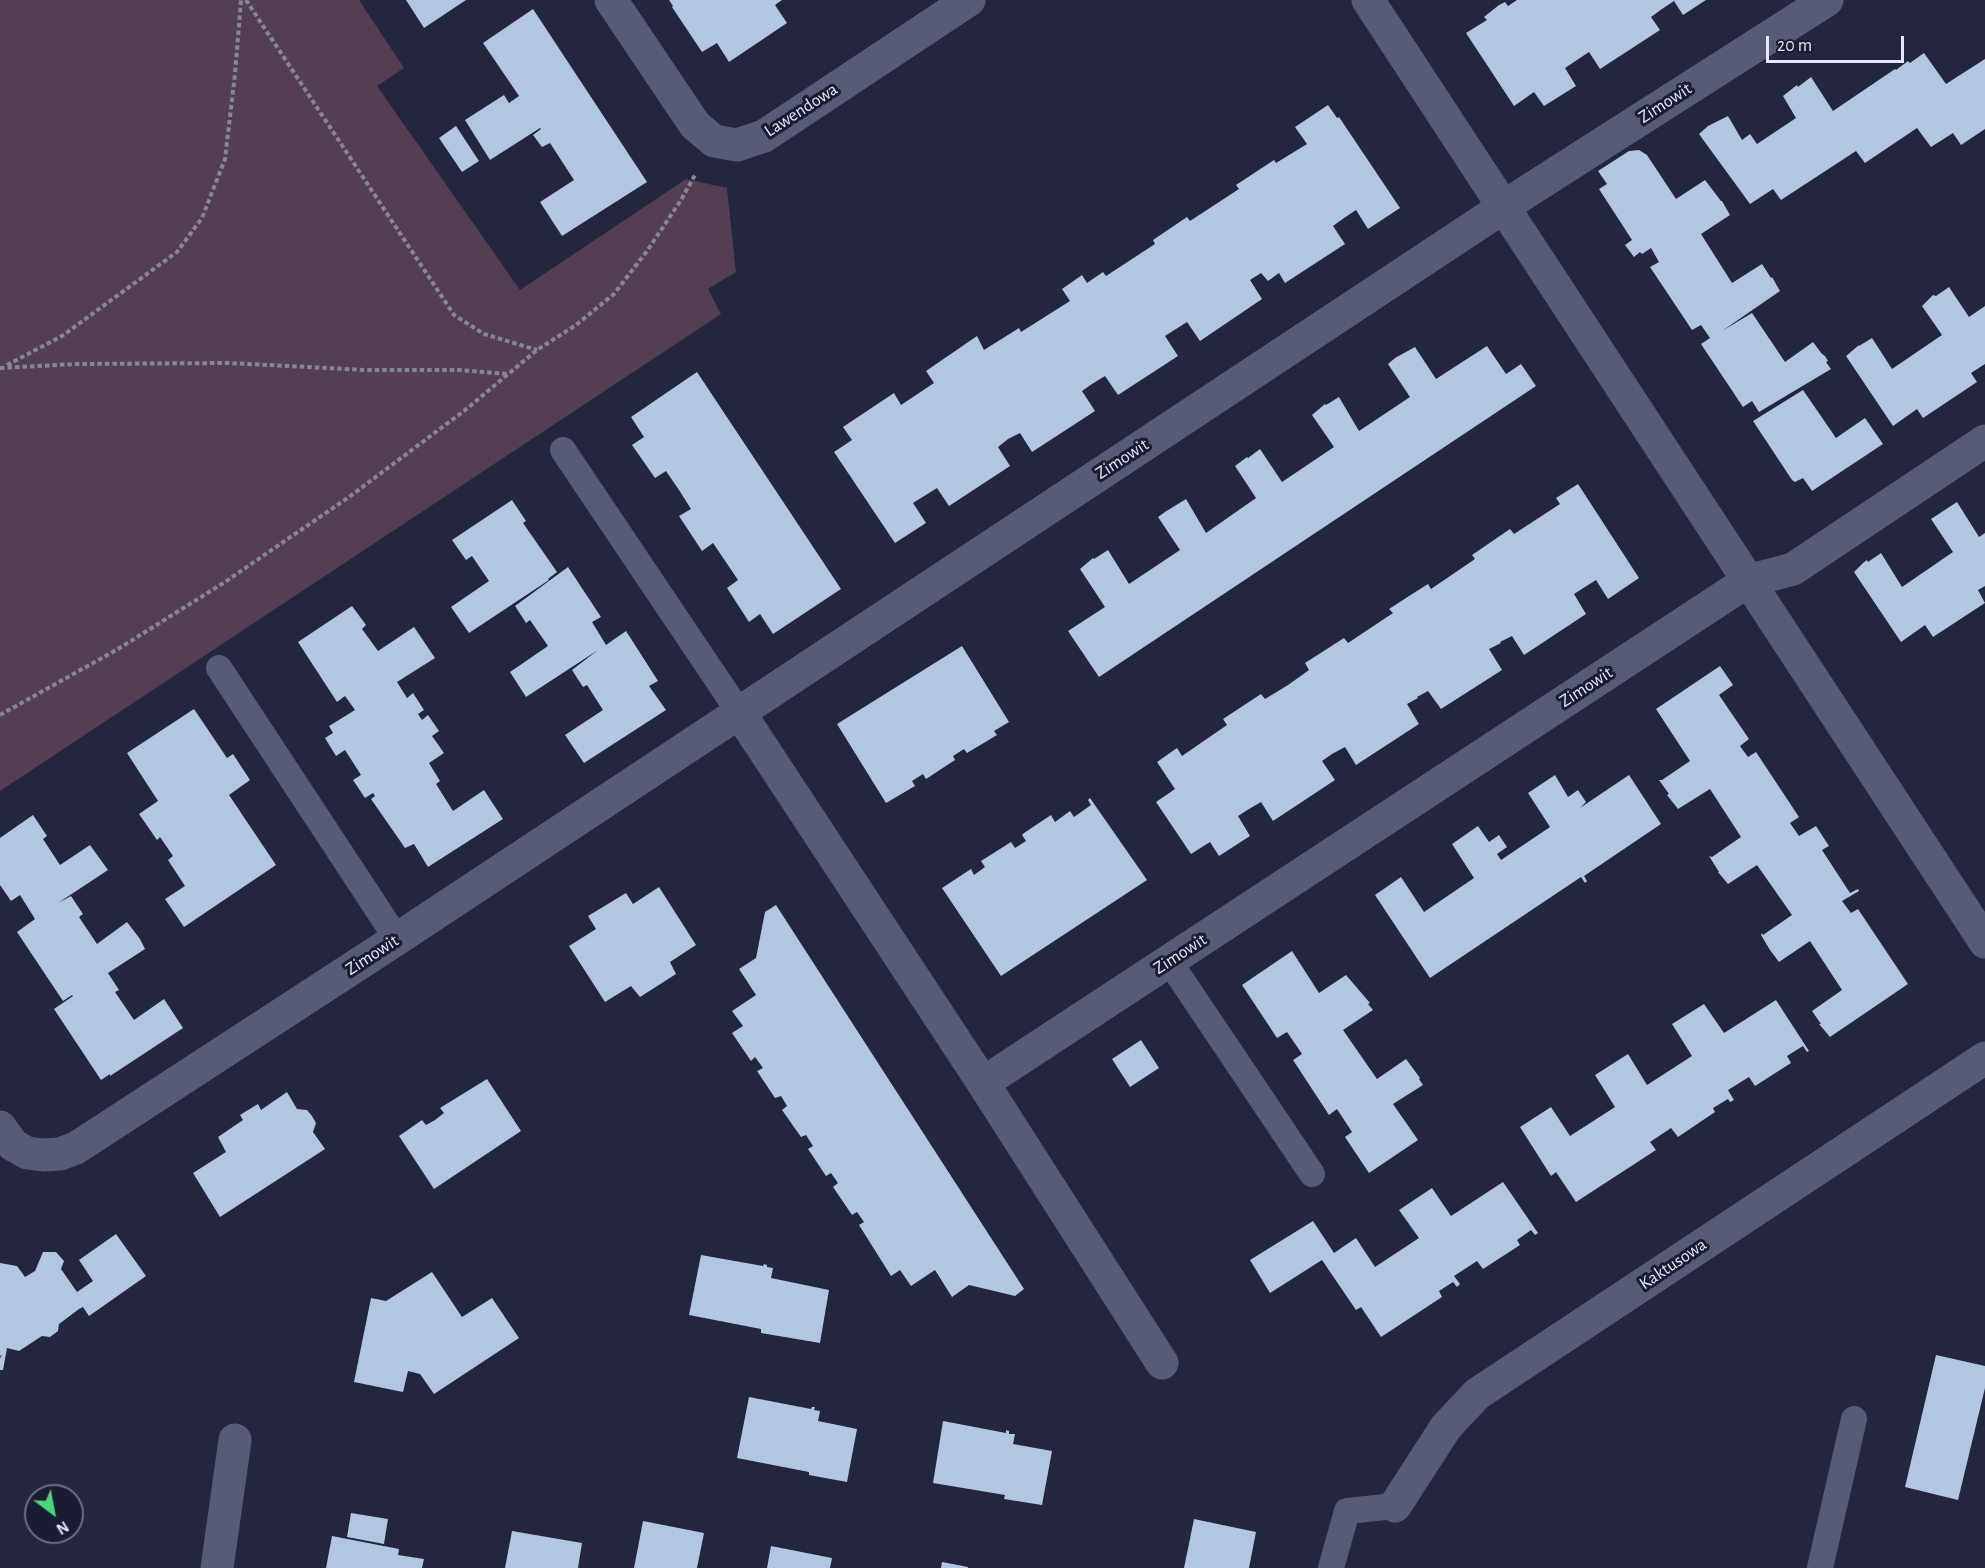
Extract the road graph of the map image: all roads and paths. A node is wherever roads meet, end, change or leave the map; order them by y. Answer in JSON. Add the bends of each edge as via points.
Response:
{"nodes":[{"id":1,"x":244,"y":0,"type":"edge"},
{"id":2,"x":610,"y":0,"type":"edge"},
{"id":3,"x":969,"y":0,"type":"edge"},
{"id":4,"x":1368,"y":0,"type":"edge"},
{"id":5,"x":1827,"y":0,"type":"edge"},
{"id":6,"x":714,"y":141,"type":"junction"},
{"id":7,"x":1504,"y":207,"type":"junction"},
{"id":8,"x":537,"y":350,"type":"junction"},
{"id":9,"x":2,"y":367,"type":"edge"},
{"id":10,"x":507,"y":374,"type":"junction"},
{"id":11,"x":1985,"y":441,"type":"edge"},
{"id":12,"x":563,"y":450,"type":"dead end"},
{"id":13,"x":1748,"y":581,"type":"junction"},
{"id":14,"x":219,"y":668,"type":"dead end"},
{"id":15,"x":740,"y":712,"type":"junction"},
{"id":16,"x":0,"y":715,"type":"edge"},
{"id":17,"x":397,"y":939,"type":"junction"},
{"id":18,"x":1985,"y":942,"type":"edge"},
{"id":19,"x":1169,"y":961,"type":"junction"},
{"id":20,"x":1985,"y":1058,"type":"edge"},
{"id":21,"x":983,"y":1083,"type":"junction"},
{"id":22,"x":0,"y":1127,"type":"edge"},
{"id":23,"x":1312,"y":1174,"type":"dead end"},
{"id":24,"x":1162,"y":1364,"type":"dead end"},
{"id":25,"x":1854,"y":1419,"type":"dead end"},
{"id":26,"x":235,"y":1440,"type":"dead end"},
{"id":27,"x":1395,"y":1506,"type":"joint"},
{"id":28,"x":217,"y":1568,"type":"edge"},
{"id":29,"x":1331,"y":1568,"type":"edge"},
{"id":30,"x":1820,"y":1568,"type":"edge"}],
"edges":[{"from":1,"to":8,"type":"path","via":[[454,315],[484,334]]},
{"from":1,"to":9,"type":"path","via":[[225,159],[202,218],[177,252],[62,336]]},
{"from":2,"to":6,"type":"street","via":[[695,125]]},
{"from":3,"to":6,"type":"street","name":"Lawendowa","via":[[764,136],[737,145]]},
{"from":4,"to":7,"type":"street"},
{"from":5,"to":7,"type":"street","name":"Zimowit"},
{"from":6,"to":8,"type":"path","via":[[681,200],[614,294]]},
{"from":7,"to":13,"type":"street"},
{"from":7,"to":15,"type":"street","name":"Zimowit"},
{"from":8,"to":10,"type":"path"},
{"from":9,"to":10,"type":"path","via":[[229,363]]},
{"from":10,"to":16,"type":"path","via":[[349,497],[225,582],[118,649]]},
{"from":11,"to":13,"type":"street","name":"Zimowit","via":[[1793,569]]},
{"from":12,"to":15,"type":"lane"},
{"from":13,"to":18,"type":"street"},
{"from":13,"to":19,"type":"street","name":"Zimowit"},
{"from":14,"to":17,"type":"lane"},
{"from":15,"to":17,"type":"street","name":"Zimowit"},
{"from":15,"to":21,"type":"street"},
{"from":17,"to":22,"type":"street","name":"Zimowit","via":[[76,1148],[60,1154],[27,1153]]},
{"from":19,"to":21,"type":"street","name":"Zimowit"},
{"from":19,"to":23,"type":"lane"},
{"from":20,"to":27,"type":"street","name":"Kaktusowa","via":[[1477,1394],[1446,1427]]},
{"from":21,"to":24,"type":"street"},
{"from":25,"to":30,"type":"lane"},
{"from":26,"to":28,"type":"street"},
{"from":27,"to":29,"type":"lane","via":[[1347,1511]]}]}
